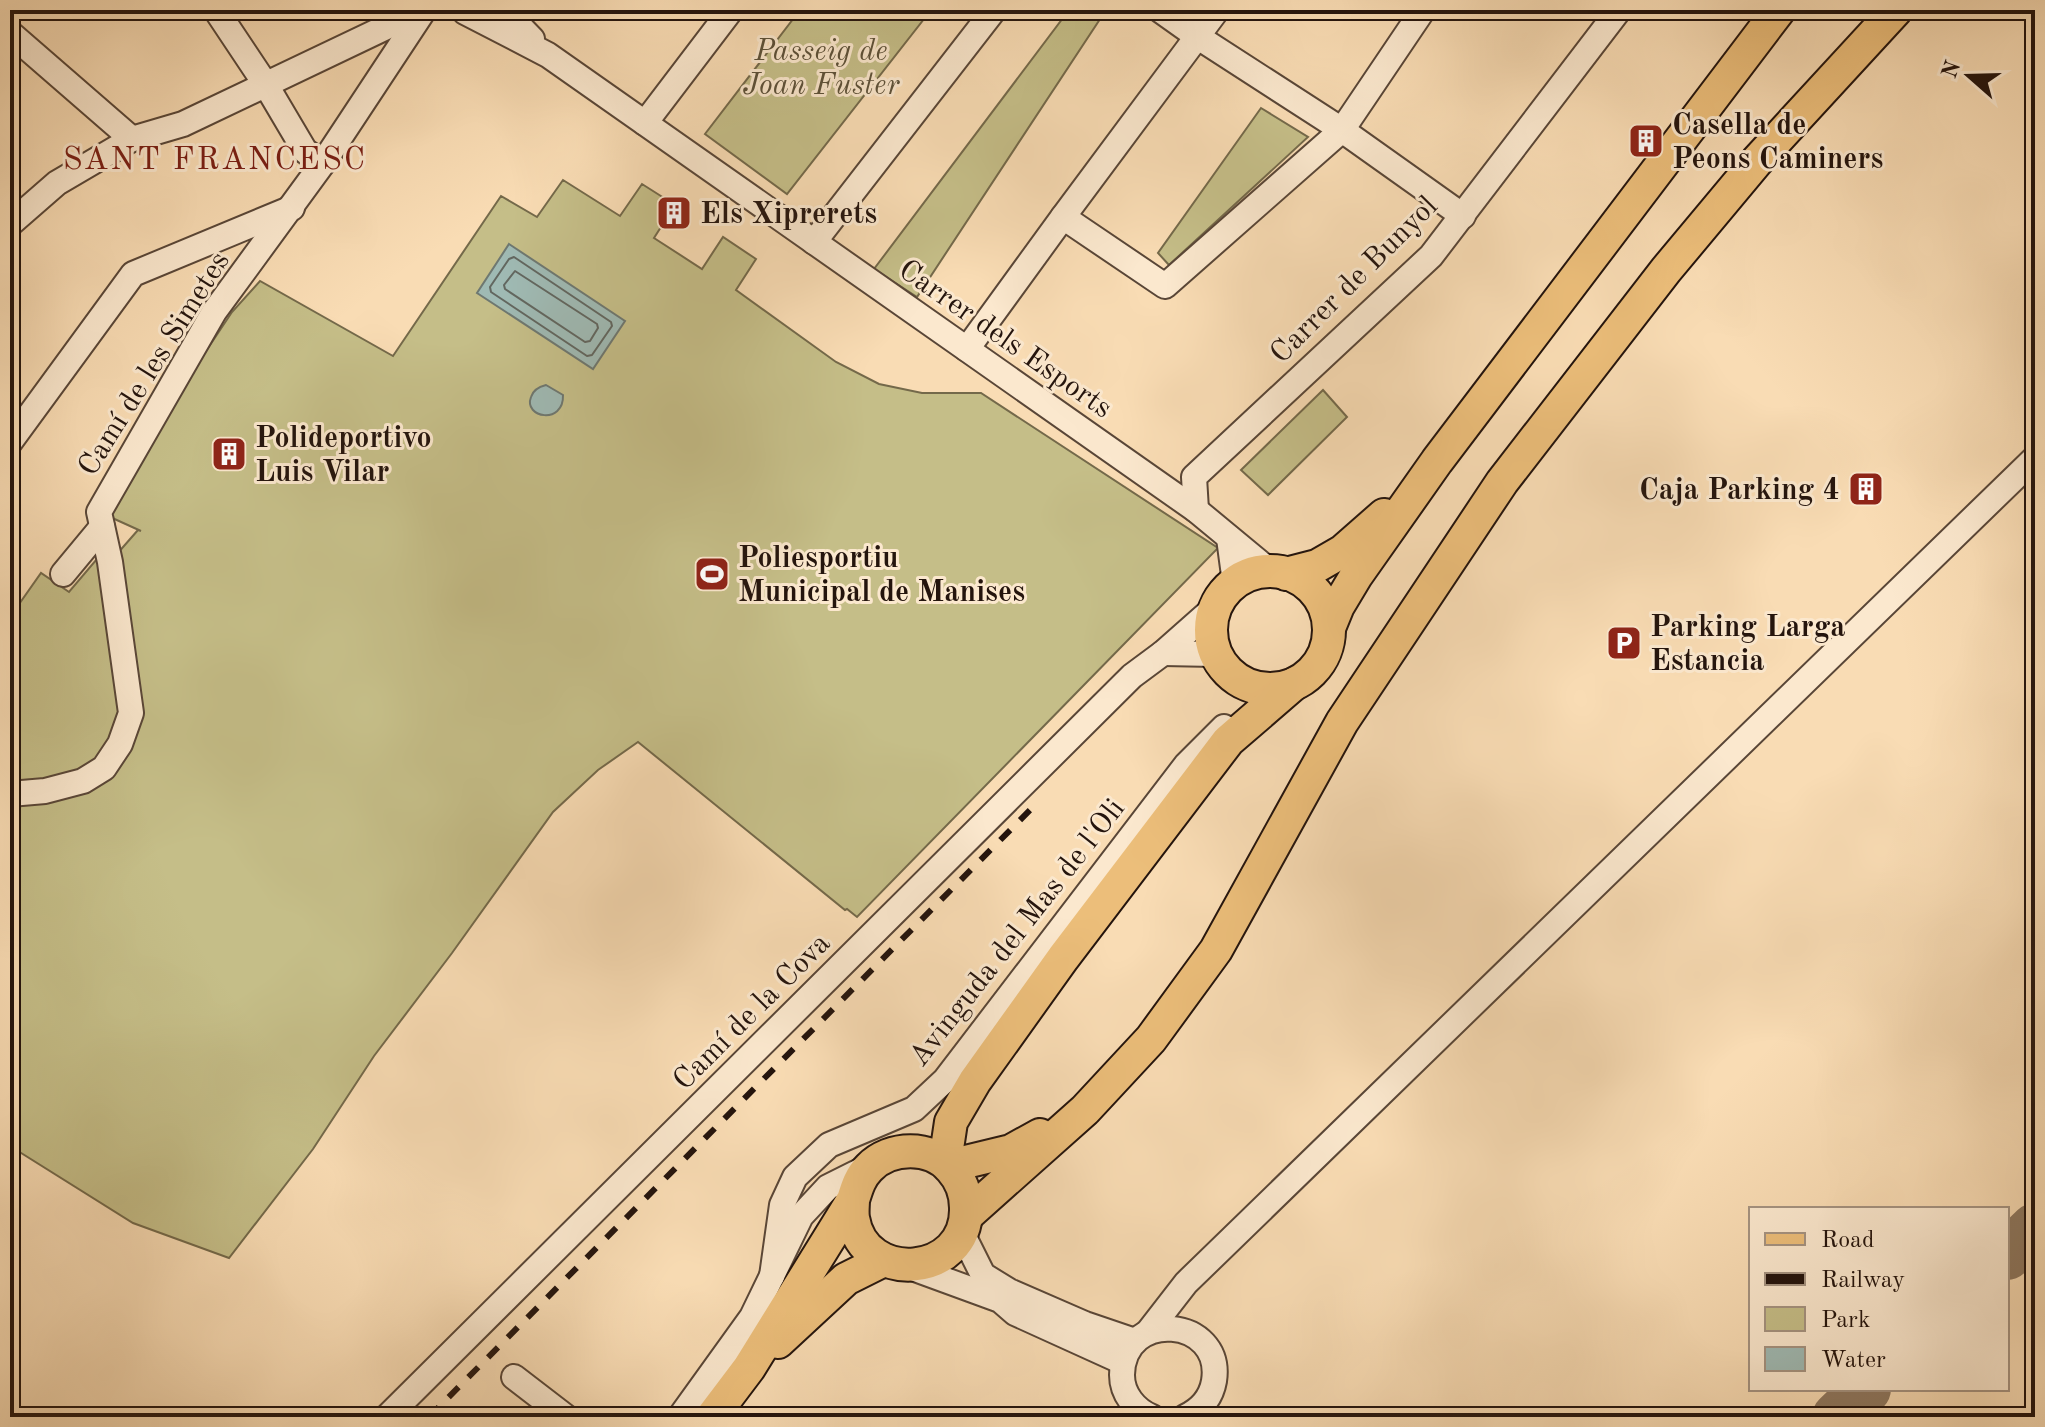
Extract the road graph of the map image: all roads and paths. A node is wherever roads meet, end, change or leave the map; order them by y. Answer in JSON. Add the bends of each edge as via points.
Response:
{"nodes":[{"id":1,"x":216,"y":10,"type":"edge"},
{"id":2,"x":423,"y":10,"type":"edge"},
{"id":3,"x":504,"y":10,"type":"edge"},
{"id":4,"x":731,"y":10,"type":"edge"},
{"id":5,"x":994,"y":10,"type":"edge"},
{"id":6,"x":1160,"y":10,"type":"edge"},
{"id":7,"x":1217,"y":10,"type":"edge"},
{"id":8,"x":1423,"y":10,"type":"edge"},
{"id":9,"x":1619,"y":10,"type":"edge"},
{"id":10,"x":1773,"y":10,"type":"edge"},
{"id":11,"x":1779,"y":10,"type":"edge"},
{"id":12,"x":1896,"y":10,"type":"edge"},
{"id":13,"x":460,"y":11,"type":"edge"},
{"id":14,"x":10,"y":33,"type":"edge"},
{"id":15,"x":1198,"y":37,"type":"junction"},
{"id":16,"x":1746,"y":52,"type":"junction"},
{"id":17,"x":548,"y":55,"type":"junction"},
{"id":18,"x":266,"y":85,"type":"junction"},
{"id":19,"x":645,"y":123,"type":"junction"},
{"id":20,"x":1342,"y":130,"type":"junction"},
{"id":21,"x":132,"y":139,"type":"junction"},
{"id":22,"x":323,"y":163,"type":"junction"},
{"id":23,"x":292,"y":208,"type":"junction"},
{"id":24,"x":1463,"y":216,"type":"junction"},
{"id":25,"x":1063,"y":217,"type":"junction"},
{"id":26,"x":10,"y":224,"type":"edge"},
{"id":27,"x":814,"y":242,"type":"junction"},
{"id":28,"x":967,"y":349,"type":"junction"},
{"id":29,"x":13,"y":432,"type":"edge"},
{"id":30,"x":2035,"y":458,"type":"edge"},
{"id":31,"x":1437,"y":461,"type":"junction"},
{"id":32,"x":1196,"y":510,"type":"junction"},
{"id":33,"x":100,"y":520,"type":"junction"},
{"id":34,"x":1229,"y":538,"type":"junction"},
{"id":35,"x":1278,"y":573,"type":"junction"},
{"id":36,"x":63,"y":574,"type":"dead end"},
{"id":37,"x":1225,"y":595,"type":"junction"},
{"id":38,"x":1329,"y":628,"type":"junction"},
{"id":39,"x":1163,"y":653,"type":"junction"},
{"id":40,"x":1223,"y":665,"type":"junction"},
{"id":41,"x":1294,"y":684,"type":"junction"},
{"id":42,"x":1229,"y":730,"type":"junction"},
{"id":43,"x":10,"y":794,"type":"edge"},
{"id":44,"x":975,"y":1081,"type":"junction"},
{"id":45,"x":1085,"y":1110,"type":"junction"},
{"id":46,"x":899,"y":1151,"type":"junction"},
{"id":47,"x":947,"y":1164,"type":"junction"},
{"id":48,"x":871,"y":1166,"type":"junction"},
{"id":49,"x":853,"y":1200,"type":"junction"},
{"id":50,"x":964,"y":1224,"type":"junction"},
{"id":51,"x":896,"y":1263,"type":"junction"},
{"id":52,"x":772,"y":1276,"type":"junction"},
{"id":53,"x":1186,"y":1283,"type":"junction"},
{"id":54,"x":1190,"y":1332,"type":"junction"},
{"id":55,"x":1136,"y":1345,"type":"junction"},
{"id":56,"x":749,"y":1368,"type":"junction"},
{"id":57,"x":514,"y":1377,"type":"dead end"},
{"id":58,"x":1137,"y":1414,"type":"edge"},
{"id":59,"x":1191,"y":1416,"type":"edge"},
{"id":60,"x":387,"y":1417,"type":"edge"},
{"id":61,"x":566,"y":1417,"type":"edge"},
{"id":62,"x":680,"y":1417,"type":"edge"},
{"id":63,"x":712,"y":1417,"type":"edge"}],
"edges":[{"from":1,"to":18,"type":"street"},
{"from":2,"to":18,"type":"street"},
{"from":2,"to":22,"type":"street","name":"Camí de les Simetes"},
{"from":3,"to":17,"type":"street","name":"Carrer dels Esports"},
{"from":4,"to":19,"type":"street"},
{"from":5,"to":27,"type":"street"},
{"from":6,"to":15,"type":"street"},
{"from":7,"to":15,"type":"street"},
{"from":8,"to":20,"type":"street"},
{"from":9,"to":24,"type":"street","name":"Carrer de Bunyol"},
{"from":10,"to":16,"type":"main road"},
{"from":11,"to":16,"type":"main road"},
{"from":12,"to":45,"type":"main road","via":[[1676,258],[1502,482],[1342,722],[1216,950],[1151,1039]]},
{"from":13,"to":17,"type":"street","name":"Carrer dels Esports"},
{"from":14,"to":21,"type":"street"},
{"from":15,"to":20,"type":"street"},
{"from":15,"to":25,"type":"street"},
{"from":16,"to":31,"type":"main road"},
{"from":17,"to":19,"type":"street","name":"Carrer dels Esports"},
{"from":18,"to":21,"type":"street","via":[[183,124]]},
{"from":18,"to":22,"type":"street","via":[[305,151]]},
{"from":19,"to":27,"type":"street","name":"Carrer dels Esports"},
{"from":20,"to":24,"type":"street"},
{"from":20,"to":25,"type":"street","via":[[1165,286]]},
{"from":21,"to":26,"type":"street","via":[[57,183]]},
{"from":22,"to":23,"type":"street","name":"Camí de les Simetes"},
{"from":23,"to":29,"type":"street","via":[[133,274]]},
{"from":23,"to":33,"type":"street","name":"Camí de les Simetes","via":[[214,312]]},
{"from":24,"to":32,"type":"street","name":"Carrer de Bunyol","via":[[1431,256],[1194,477]]},
{"from":25,"to":28,"type":"street"},
{"from":27,"to":28,"type":"street","name":"Carrer dels Esports"},
{"from":28,"to":32,"type":"street","name":"Carrer dels Esports"},
{"from":30,"to":53,"type":"street"},
{"from":31,"to":35,"type":"main road","via":[[1343,551],[1317,566]]},
{"from":31,"to":38,"type":"main road","via":[[1356,576]]},
{"from":32,"to":34,"type":"street","name":"Carrer dels Esports"},
{"from":33,"to":36,"type":"street","name":"Camí de les Simetes"},
{"from":33,"to":43,"type":"street","via":[[131,713],[104,768],[83,781]]},
{"from":34,"to":35,"type":"street","name":"Carrer dels Esports"},
{"from":34,"to":37,"type":"street"},
{"from":35,"to":37,"type":"main road","via":[[1247,576]]},
{"from":35,"to":38,"type":"main road","via":[[1313,588]]},
{"from":37,"to":39,"type":"street","name":"Camí de la Cova"},
{"from":37,"to":40,"type":"main road","via":[[1210,631]]},
{"from":38,"to":41,"type":"main road","via":[[1324,656]]},
{"from":39,"to":40,"type":"street"},
{"from":39,"to":60,"type":"street","name":"Camí de la Cova","via":[[1132,676]]},
{"from":40,"to":41,"type":"main road","via":[[1261,689]]},
{"from":40,"to":42,"type":"main road"},
{"from":41,"to":42,"type":"main road"},
{"from":42,"to":44,"type":"main road"},
{"from":42,"to":52,"type":"street","name":"Avinguda del Mas de l'Oli","via":[[1186,765],[945,1080],[914,1109],[829,1145],[795,1177],[782,1205]]},
{"from":44,"to":46,"type":"main road"},
{"from":44,"to":47,"type":"main road","via":[[951,1122]]},
{"from":45,"to":47,"type":"main road","via":[[1011,1151]]},
{"from":45,"to":50,"type":"main road"},
{"from":46,"to":47,"type":"main road","via":[[931,1155]]},
{"from":46,"to":48,"type":"main road"},
{"from":47,"to":50,"type":"main road","via":[[966,1198]]},
{"from":48,"to":49,"type":"main road"},
{"from":48,"to":52,"type":"street","name":"Avinguda del Mas de l'Oli","via":[[828,1187],[801,1216]]},
{"from":49,"to":51,"type":"main road","via":[[859,1235],[870,1250]]},
{"from":49,"to":56,"type":"main road"},
{"from":50,"to":51,"type":"main road","via":[[952,1247],[939,1257],[924,1264]]},
{"from":50,"to":55,"type":"street","via":[[983,1275]]},
{"from":51,"to":55,"type":"street","via":[[1000,1300],[1015,1313]]},
{"from":51,"to":56,"type":"main road","via":[[846,1279]]},
{"from":52,"to":62,"type":"street","name":"Avinguda del Mas de l'Oli","via":[[752,1317]]},
{"from":53,"to":54,"type":"street"},
{"from":53,"to":55,"type":"street"},
{"from":54,"to":55,"type":"street","via":[[1162,1328]]},
{"from":54,"to":59,"type":"street","via":[[1212,1356],[1215,1372],[1205,1403]]},
{"from":55,"to":58,"type":"street","via":[[1122,1378]]},
{"from":56,"to":63,"type":"main road"},
{"from":57,"to":61,"type":"street"}]}
